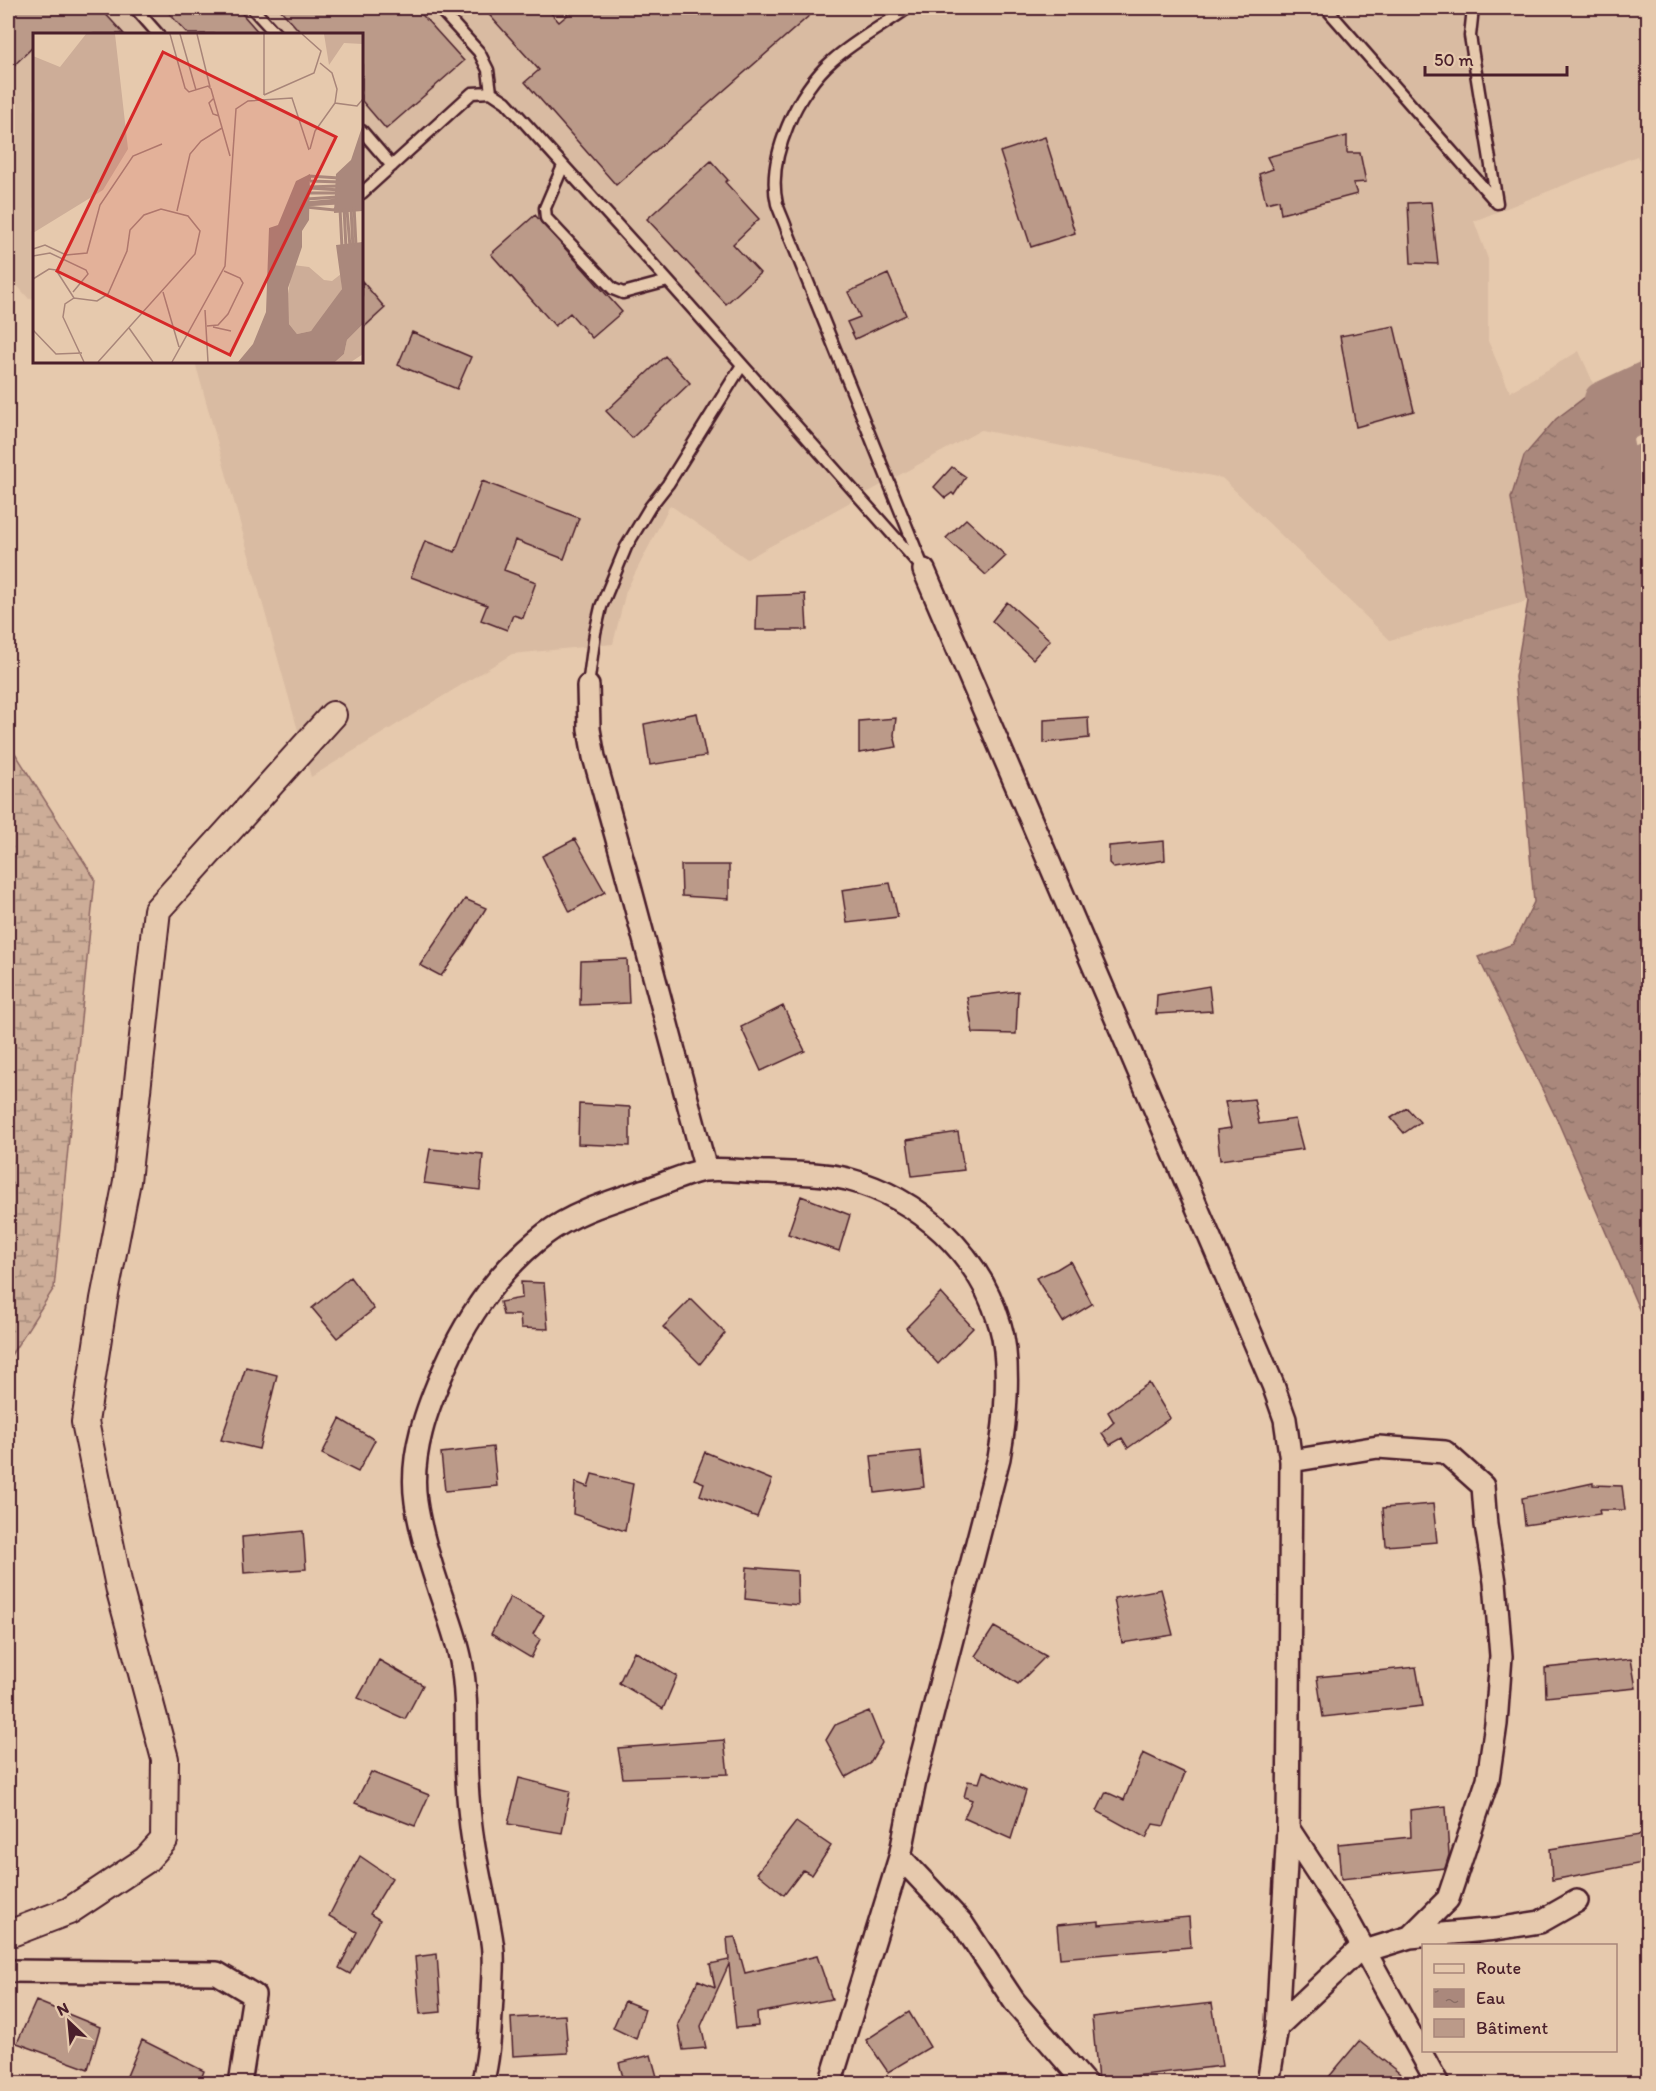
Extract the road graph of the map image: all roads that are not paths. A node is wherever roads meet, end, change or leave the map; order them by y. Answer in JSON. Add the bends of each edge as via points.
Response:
{"nodes":[{"id":1,"x":135,"y":8,"type":"edge"},
{"id":2,"x":252,"y":8,"type":"edge"},
{"id":3,"x":439,"y":8,"type":"edge"},
{"id":4,"x":908,"y":8,"type":"edge"},
{"id":5,"x":1326,"y":8,"type":"edge"},
{"id":6,"x":1473,"y":8,"type":"edge"},
{"id":7,"x":157,"y":33,"type":"edge"},
{"id":8,"x":275,"y":33,"type":"edge"},
{"id":9,"x":491,"y":92,"type":"junction"},
{"id":10,"x":363,"y":132,"type":"edge"},
{"id":11,"x":392,"y":166,"type":"junction"},
{"id":12,"x":563,"y":166,"type":"junction"},
{"id":13,"x":363,"y":192,"type":"edge"},
{"id":14,"x":668,"y":280,"type":"junction"},
{"id":15,"x":742,"y":365,"type":"junction"},
{"id":16,"x":924,"y":570,"type":"junction"},
{"id":17,"x":588,"y":686,"type":"joint"},
{"id":18,"x":333,"y":715,"type":"dead end"},
{"id":19,"x":706,"y":1170,"type":"junction"},
{"id":20,"x":1291,"y":1461,"type":"junction"},
{"id":21,"x":1288,"y":1828,"type":"junction"},
{"id":22,"x":900,"y":1857,"type":"junction"},
{"id":23,"x":1577,"y":1901,"type":"dead end"},
{"id":24,"x":8,"y":1932,"type":"edge"},
{"id":25,"x":1410,"y":1937,"type":"junction"},
{"id":26,"x":1364,"y":1949,"type":"junction"},
{"id":27,"x":8,"y":1971,"type":"edge"},
{"id":28,"x":1277,"y":2027,"type":"junction"},
{"id":29,"x":240,"y":2084,"type":"edge"},
{"id":30,"x":483,"y":2084,"type":"edge"},
{"id":31,"x":830,"y":2084,"type":"edge"},
{"id":32,"x":1086,"y":2084,"type":"edge"},
{"id":33,"x":1268,"y":2084,"type":"edge"},
{"id":34,"x":1438,"y":2084,"type":"edge"}],
"edges":[{"from":1,"to":7,"type":"lane"},
{"from":2,"to":8,"type":"lane"},
{"from":3,"to":9,"type":"lane","via":[[479,52],[488,70]]},
{"from":4,"to":16,"type":"lane","via":[[834,59],[817,76],[786,132],[777,164],[776,186],[777,203],[787,230]]},
{"from":5,"to":6,"type":"lane","via":[[1497,203],[1470,36]]},
{"from":9,"to":11,"type":"lane","via":[[472,93]]},
{"from":9,"to":12,"type":"lane","via":[[506,102]]},
{"from":10,"to":11,"type":"lane"},
{"from":11,"to":13,"type":"lane"},
{"from":12,"to":14,"type":"lane"},
{"from":12,"to":14,"type":"lane","via":[[545,208],[546,218],[614,289],[623,293]]},
{"from":14,"to":15,"type":"lane"},
{"from":15,"to":16,"type":"lane"},
{"from":15,"to":17,"type":"lane","via":[[626,547],[601,607]]},
{"from":16,"to":20,"type":"street","via":[[1273,1385],[1285,1419]]},
{"from":17,"to":19,"type":"street","via":[[594,757]]},
{"from":18,"to":24,"type":"street","via":[[157,910],[128,1181],[85,1422],[120,1591],[165,1760],[164,1840],[146,1860],[69,1911]]},
{"from":19,"to":22,"type":"street","via":[[828,1176],[863,1184],[893,1197],[957,1244],[984,1286],[1000,1324],[1006,1362],[1003,1436],[915,1781]]},
{"from":19,"to":30,"type":"street","via":[[567,1219],[518,1258],[488,1290],[463,1329],[424,1423],[416,1468],[416,1501],[464,1675],[466,1779],[472,1840],[492,1944],[489,2054]]},
{"from":20,"to":21,"type":"street"},
{"from":20,"to":25,"type":"street","via":[[1378,1447],[1445,1452],[1483,1486],[1501,1656],[1488,1779],[1448,1899]]},
{"from":21,"to":26,"type":"street"},
{"from":21,"to":28,"type":"street"},
{"from":22,"to":31,"type":"street"},
{"from":22,"to":32,"type":"street","via":[[962,1923],[1014,2001]]},
{"from":23,"to":25,"type":"street","via":[[1540,1922]]},
{"from":25,"to":26,"type":"street"},
{"from":26,"to":28,"type":"street"},
{"from":26,"to":34,"type":"street"},
{"from":27,"to":29,"type":"street","via":[[217,1973],[254,1995]]},
{"from":28,"to":33,"type":"street"}]}
